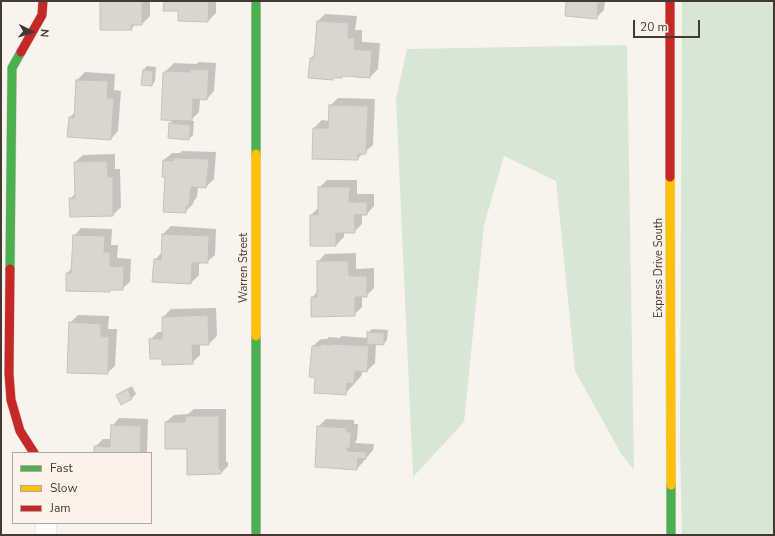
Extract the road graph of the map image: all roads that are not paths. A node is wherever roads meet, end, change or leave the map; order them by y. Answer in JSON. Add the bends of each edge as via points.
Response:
{"nodes":[{"id":1,"x":43,"y":1,"type":"edge"},
{"id":2,"x":256,"y":1,"type":"edge"},
{"id":3,"x":670,"y":1,"type":"edge"},
{"id":4,"x":33,"y":452,"type":"edge"},
{"id":5,"x":46,"y":524,"type":"edge"},
{"id":6,"x":46,"y":535,"type":"edge"},
{"id":7,"x":256,"y":535,"type":"edge"},
{"id":8,"x":671,"y":535,"type":"edge"}],
"edges":[{"from":1,"to":4,"type":"street","via":[[42,15],[12,68],[10,400],[20,431]]},
{"from":2,"to":7,"type":"street","name":"Warren Street"},
{"from":3,"to":8,"type":"street","name":"Express Drive South"},
{"from":5,"to":6,"type":"street"}]}
